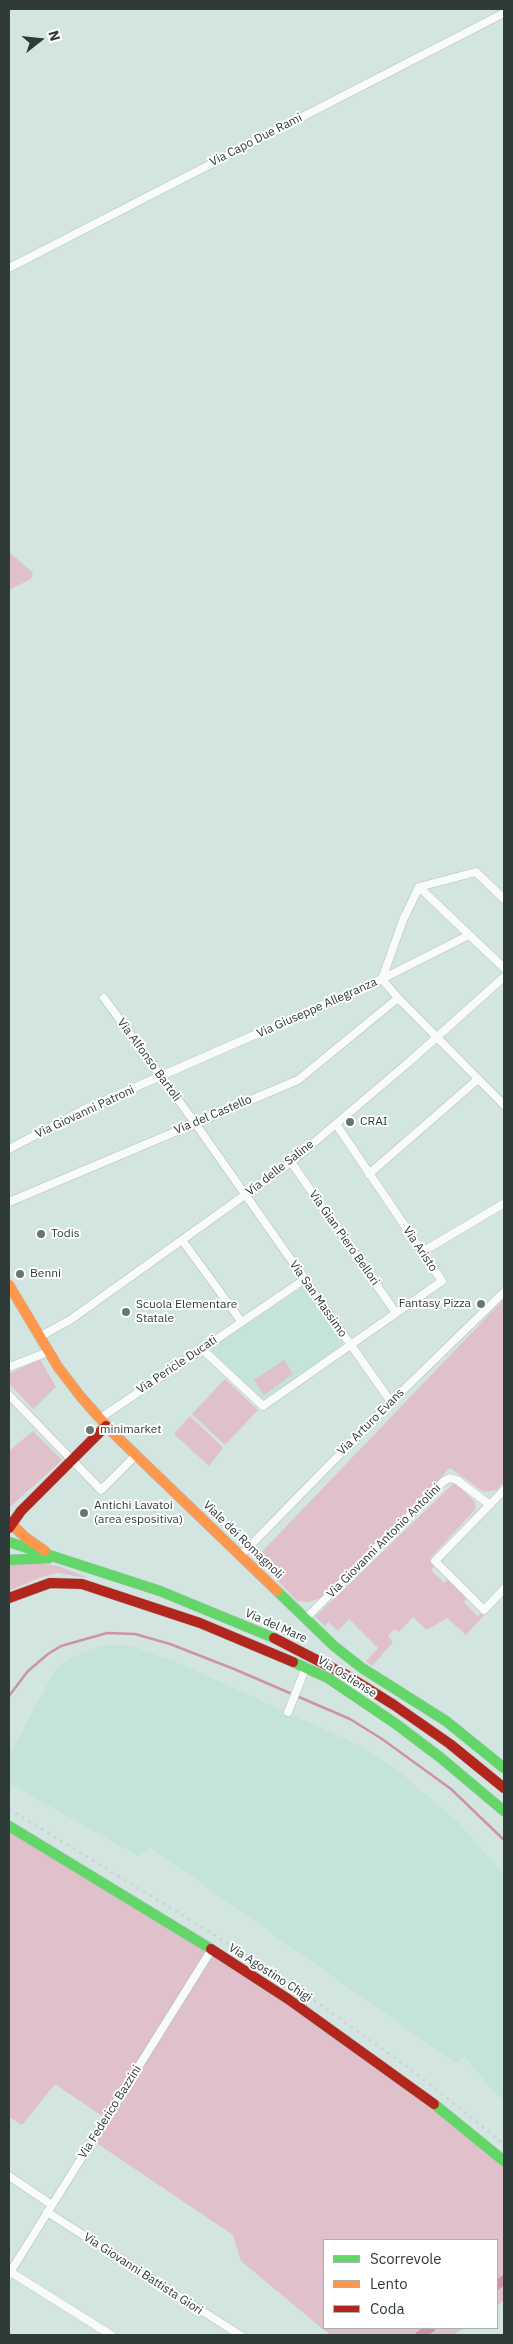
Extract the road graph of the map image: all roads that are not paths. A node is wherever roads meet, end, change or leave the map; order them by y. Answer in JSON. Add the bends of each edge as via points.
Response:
{"nodes":[{"id":1,"x":504,"y":13,"type":"edge"},
{"id":2,"x":9,"y":268,"type":"edge"},
{"id":3,"x":419,"y":887,"type":"junction"},
{"id":4,"x":504,"y":900,"type":"edge"},
{"id":5,"x":469,"y":935,"type":"junction"},
{"id":6,"x":504,"y":968,"type":"edge"},
{"id":7,"x":504,"y":977,"type":"edge"},
{"id":8,"x":382,"y":978,"type":"junction"},
{"id":9,"x":104,"y":998,"type":"dead end"},
{"id":10,"x":398,"y":998,"type":"junction"},
{"id":11,"x":436,"y":1037,"type":"junction"},
{"id":12,"x":162,"y":1076,"type":"junction"},
{"id":13,"x":478,"y":1079,"type":"junction"},
{"id":14,"x":504,"y":1105,"type":"edge"},
{"id":15,"x":195,"y":1123,"type":"junction"},
{"id":16,"x":336,"y":1124,"type":"junction"},
{"id":17,"x":9,"y":1149,"type":"edge"},
{"id":18,"x":291,"y":1162,"type":"junction"},
{"id":19,"x":369,"y":1174,"type":"junction"},
{"id":20,"x":246,"y":1195,"type":"junction"},
{"id":21,"x":9,"y":1202,"type":"edge"},
{"id":22,"x":503,"y":1204,"type":"edge"},
{"id":23,"x":182,"y":1240,"type":"junction"},
{"id":24,"x":422,"y":1252,"type":"junction"},
{"id":25,"x":305,"y":1279,"type":"junction"},
{"id":26,"x":9,"y":1285,"type":"edge"},
{"id":27,"x":504,"y":1292,"type":"edge"},
{"id":28,"x":396,"y":1314,"type":"junction"},
{"id":29,"x":241,"y":1321,"type":"junction"},
{"id":30,"x":39,"y":1337,"type":"junction"},
{"id":31,"x":351,"y":1346,"type":"junction"},
{"id":32,"x":201,"y":1348,"type":"junction"},
{"id":33,"x":48,"y":1352,"type":"junction"},
{"id":34,"x":9,"y":1367,"type":"edge"},
{"id":35,"x":9,"y":1395,"type":"edge"},
{"id":36,"x":391,"y":1402,"type":"junction"},
{"id":37,"x":102,"y":1422,"type":"junction"},
{"id":38,"x":136,"y":1455,"type":"junction"},
{"id":39,"x":72,"y":1462,"type":"junction"},
{"id":40,"x":504,"y":1490,"type":"edge"},
{"id":41,"x":490,"y":1505,"type":"junction"},
{"id":42,"x":9,"y":1522,"type":"edge"},
{"id":43,"x":9,"y":1542,"type":"edge"},
{"id":44,"x":241,"y":1555,"type":"junction"},
{"id":45,"x":55,"y":1558,"type":"junction"},
{"id":46,"x":9,"y":1560,"type":"edge"},
{"id":47,"x":504,"y":1589,"type":"edge"},
{"id":48,"x":9,"y":1598,"type":"edge"},
{"id":49,"x":306,"y":1618,"type":"junction"},
{"id":50,"x":306,"y":1667,"type":"junction"},
{"id":51,"x":288,"y":1712,"type":"dead end"},
{"id":52,"x":504,"y":1768,"type":"edge"},
{"id":53,"x":504,"y":1788,"type":"edge"},
{"id":54,"x":504,"y":1811,"type":"edge"},
{"id":55,"x":9,"y":1826,"type":"edge"},
{"id":56,"x":212,"y":1949,"type":"junction"},
{"id":57,"x":504,"y":2161,"type":"edge"},
{"id":58,"x":9,"y":2176,"type":"edge"},
{"id":59,"x":49,"y":2208,"type":"junction"},
{"id":60,"x":9,"y":2272,"type":"edge"},
{"id":61,"x":111,"y":2335,"type":"edge"},
{"id":62,"x":240,"y":2335,"type":"edge"}],
"edges":[{"from":1,"to":2,"type":"street","name":"Via Capo Due Rami"},
{"from":3,"to":4,"type":"street","via":[[476,872]]},
{"from":3,"to":5,"type":"street"},
{"from":3,"to":8,"type":"street"},
{"from":5,"to":6,"type":"street"},
{"from":5,"to":8,"type":"street","name":"Via Giuseppe Allegranza"},
{"from":7,"to":11,"type":"street","name":"Via delle Saline"},
{"from":8,"to":10,"type":"street"},
{"from":8,"to":12,"type":"street","name":"Via Giuseppe Allegranza"},
{"from":9,"to":12,"type":"street","name":"Via Alfonso Bartoli"},
{"from":10,"to":11,"type":"street"},
{"from":10,"to":15,"type":"street","name":"Via del Castello","via":[[298,1080]]},
{"from":11,"to":13,"type":"street"},
{"from":11,"to":16,"type":"street","name":"Via delle Saline"},
{"from":12,"to":15,"type":"street","name":"Via Alfonso Bartoli"},
{"from":12,"to":17,"type":"street","name":"Via Giovanni Patroni","via":[[81,1111]]},
{"from":13,"to":14,"type":"street"},
{"from":13,"to":19,"type":"street"},
{"from":15,"to":20,"type":"street","name":"Via Alfonso Bartoli"},
{"from":15,"to":21,"type":"street","name":"Via del Castello"},
{"from":16,"to":18,"type":"street","name":"Via delle Saline"},
{"from":16,"to":19,"type":"street","name":"Via Aristo"},
{"from":18,"to":20,"type":"street","name":"Via delle Saline"},
{"from":18,"to":28,"type":"street","name":"Via Gian Piero Bellori"},
{"from":19,"to":24,"type":"street","name":"Via Aristo"},
{"from":20,"to":23,"type":"street","name":"Via delle Saline"},
{"from":20,"to":25,"type":"street","name":"Via San Massimo"},
{"from":22,"to":24,"type":"street"},
{"from":23,"to":29,"type":"street"},
{"from":23,"to":30,"type":"street","name":"Via delle Saline","via":[[70,1320]]},
{"from":24,"to":28,"type":"street","name":"Via Aristo","via":[[442,1281]]},
{"from":25,"to":29,"type":"street","name":"Via Pericle Ducati"},
{"from":25,"to":31,"type":"street","name":"Via San Massimo"},
{"from":26,"to":30,"type":"main road","name":"Viale dei Romagnoli"},
{"from":27,"to":36,"type":"street","name":"Via Arturo Evans"},
{"from":28,"to":31,"type":"street","name":"Via Aristo"},
{"from":29,"to":32,"type":"street","name":"Via Pericle Ducati"},
{"from":30,"to":33,"type":"main road","name":"Viale dei Romagnoli"},
{"from":31,"to":32,"type":"street","name":"Via Aristo","via":[[263,1406]]},
{"from":31,"to":36,"type":"street","name":"Via San Massimo"},
{"from":32,"to":37,"type":"street","name":"Via Pericle Ducati"},
{"from":33,"to":34,"type":"street"},
{"from":33,"to":37,"type":"main road","name":"Viale dei Romagnoli"},
{"from":35,"to":39,"type":"street"},
{"from":36,"to":44,"type":"street","name":"Via Arturo Evans"},
{"from":37,"to":38,"type":"main road","name":"Viale dei Romagnoli"},
{"from":37,"to":39,"type":"main road"},
{"from":38,"to":39,"type":"street","via":[[101,1490]]},
{"from":38,"to":44,"type":"main road","name":"Viale dei Romagnoli"},
{"from":39,"to":42,"type":"main road"},
{"from":40,"to":41,"type":"street"},
{"from":41,"to":47,"type":"street","via":[[435,1561],[484,1610]]},
{"from":41,"to":49,"type":"street","name":"Via Giovanni Antonio Antolini","via":[[457,1480],[450,1478],[444,1481]]},
{"from":42,"to":45,"type":"main road"},
{"from":43,"to":45,"type":"main road","name":"Via del Mare"},
{"from":44,"to":49,"type":"main road","name":"Viale dei Romagnoli"},
{"from":45,"to":46,"type":"main road"},
{"from":45,"to":53,"type":"main road","name":"Via del Mare","via":[[160,1591],[300,1650],[394,1705],[450,1744]]},
{"from":48,"to":50,"type":"main road","name":"Via Ostiense","via":[[50,1583],[82,1584],[200,1623]]},
{"from":49,"to":52,"type":"main road","name":"Viale dei Romagnoli","via":[[349,1659],[446,1721]]},
{"from":50,"to":51,"type":"street"},
{"from":50,"to":54,"type":"main road","name":"Via Ostiense","via":[[340,1686],[414,1737]]},
{"from":55,"to":56,"type":"main road","name":"Via Agostino Chigi"},
{"from":56,"to":57,"type":"main road","name":"Via Agostino Chigi","via":[[358,2048]]},
{"from":56,"to":59,"type":"street","name":"Via Federico Bazzini"},
{"from":58,"to":59,"type":"street","name":"Via Giovanni Battista Giori"},
{"from":59,"to":60,"type":"street","name":"Via Federico Bazzini"},
{"from":59,"to":62,"type":"street","name":"Via Giovanni Battista Giori"},
{"from":60,"to":61,"type":"street"}]}
